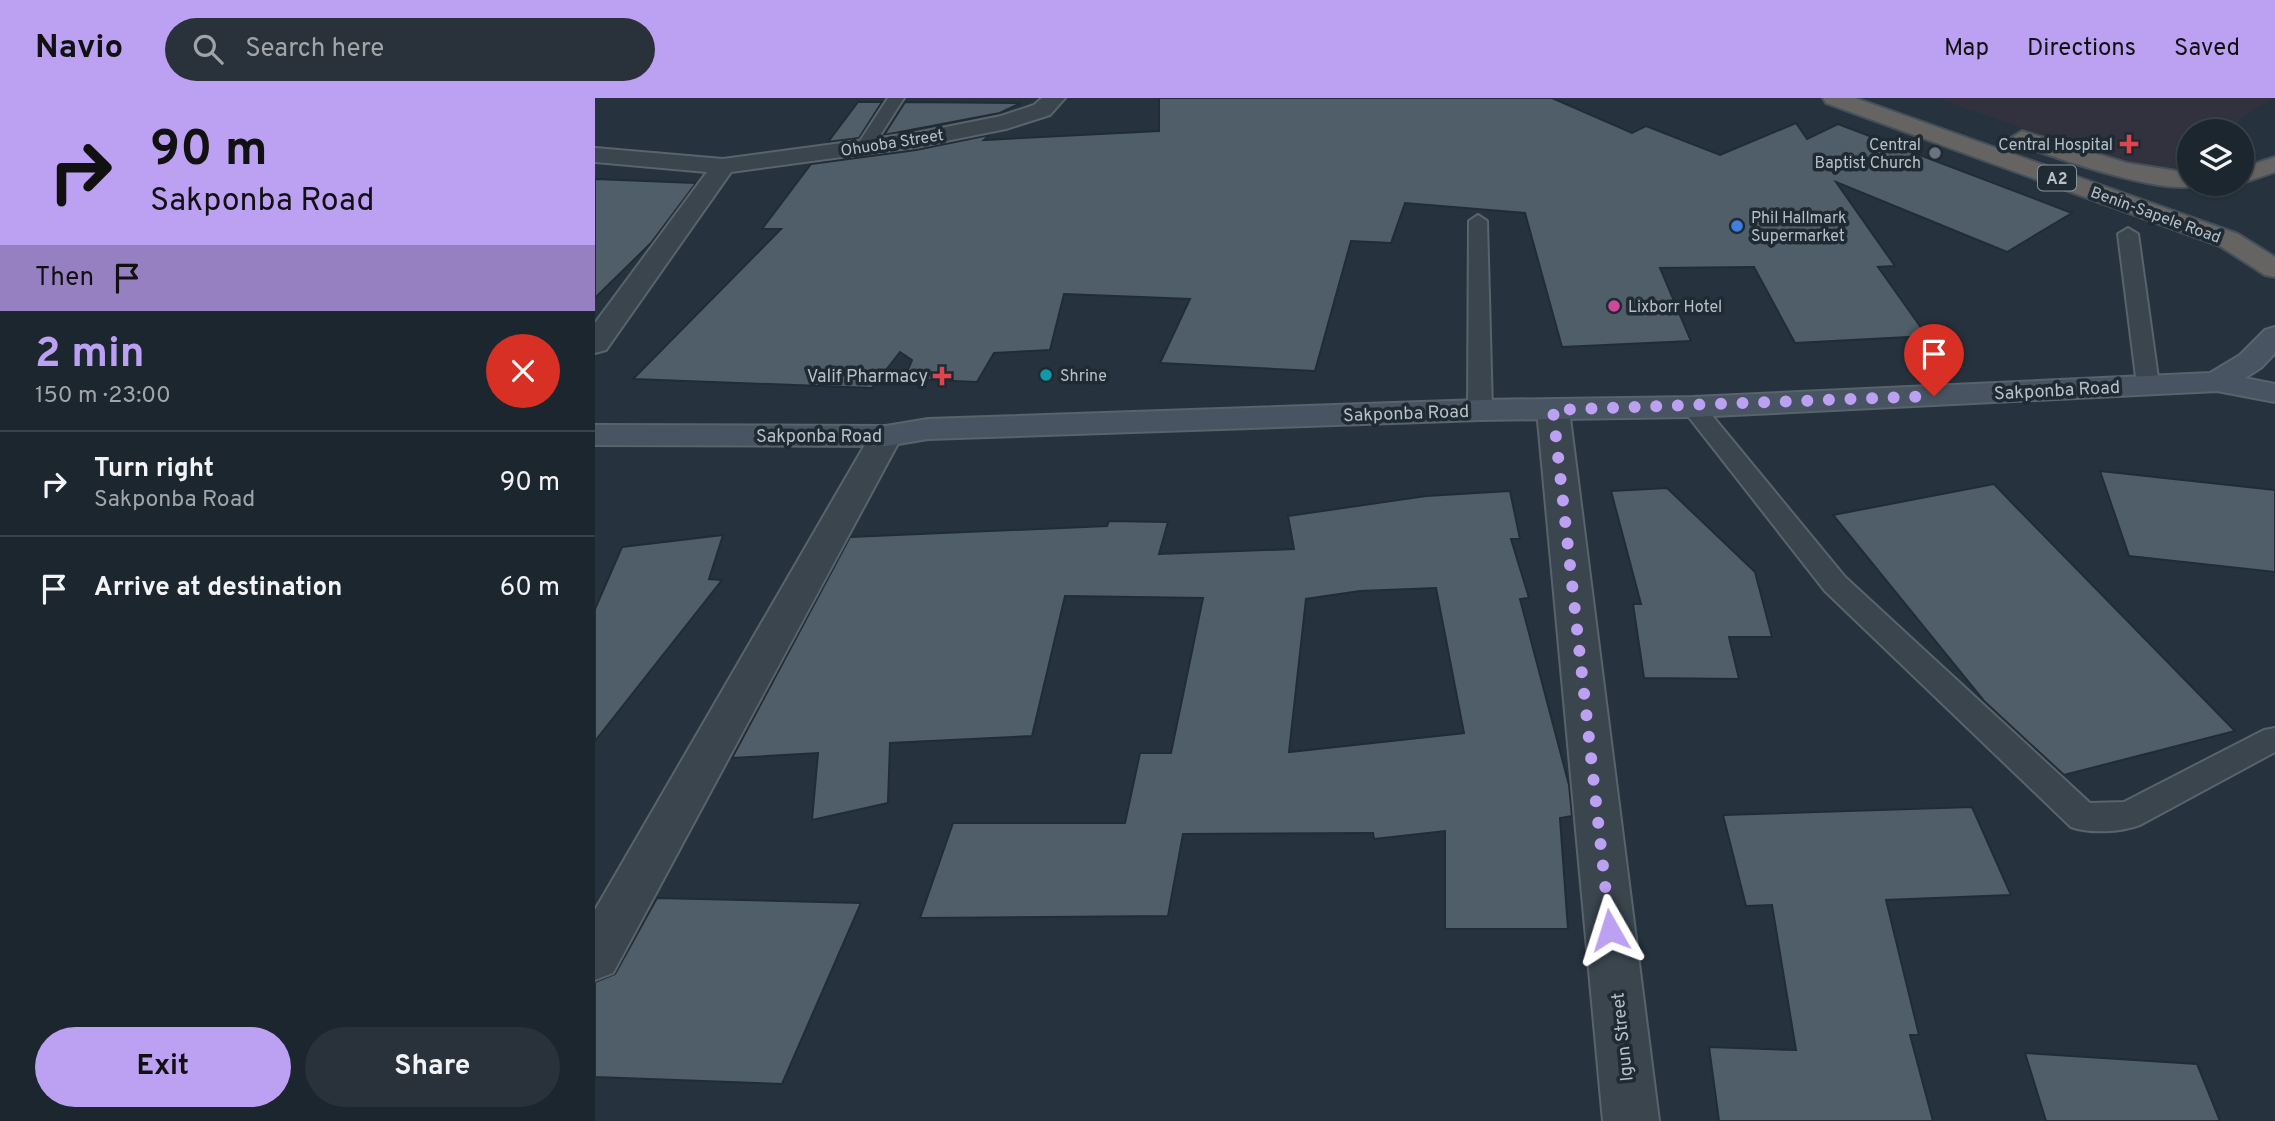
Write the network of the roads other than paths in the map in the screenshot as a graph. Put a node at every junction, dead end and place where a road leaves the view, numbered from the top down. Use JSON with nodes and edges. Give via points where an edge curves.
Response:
{"nodes":[{"id":1,"x":896,"y":98,"type":"edge"},
{"id":2,"x":1054,"y":98,"type":"edge"},
{"id":3,"x":1834,"y":98,"type":"edge"},
{"id":4,"x":2006,"y":132,"type":"dead end"},
{"id":5,"x":865,"y":147,"type":"junction"},
{"id":6,"x":595,"y":155,"type":"edge"},
{"id":7,"x":2275,"y":164,"type":"edge"},
{"id":8,"x":723,"y":166,"type":"junction"},
{"id":9,"x":2254,"y":172,"type":"edge"},
{"id":10,"x":2177,"y":179,"type":"edge"},
{"id":11,"x":1478,"y":221,"type":"dead end"},
{"id":12,"x":2128,"y":234,"type":"dead end"},
{"id":13,"x":2275,"y":269,"type":"edge"},
{"id":14,"x":2275,"y":336,"type":"edge"},
{"id":15,"x":595,"y":344,"type":"edge"},
{"id":16,"x":2217,"y":382,"type":"junction"},
{"id":17,"x":2148,"y":385,"type":"junction"},
{"id":18,"x":2275,"y":393,"type":"edge"},
{"id":19,"x":1693,"y":407,"type":"junction"},
{"id":20,"x":1480,"y":410,"type":"junction"},
{"id":21,"x":1553,"y":410,"type":"junction"},
{"id":22,"x":595,"y":435,"type":"edge"},
{"id":23,"x":886,"y":436,"type":"junction"},
{"id":24,"x":2275,"y":740,"type":"edge"},
{"id":25,"x":595,"y":957,"type":"edge"},
{"id":26,"x":1631,"y":1121,"type":"edge"}],
"edges":[{"from":1,"to":5,"type":"lane"},
{"from":2,"to":5,"type":"street","name":"Ohuoba Street","via":[[1042,110],[1006,122]]},
{"from":3,"to":13,"type":"highway","name":"Benin-Sapele Road","number":"A2","via":[[2228,240]]},
{"from":4,"to":10,"type":"highway","name":"Benin-Sapele Road","number":"A2","via":[[2107,167]]},
{"from":5,"to":8,"type":"street","name":"Ohuoba Street"},
{"from":6,"to":8,"type":"street","name":"Ohuoba Street"},
{"from":7,"to":9,"type":"highway"},
{"from":8,"to":15,"type":"street"},
{"from":11,"to":20,"type":"lane"},
{"from":12,"to":17,"type":"lane"},
{"from":14,"to":16,"type":"main road","name":"Sakponba Road","via":[[2251,361]]},
{"from":16,"to":17,"type":"main road","name":"Sakponba Road"},
{"from":16,"to":18,"type":"main road","name":"Sakponba Road"},
{"from":17,"to":19,"type":"main road","name":"Sakponba Road"},
{"from":19,"to":21,"type":"main road","name":"Sakponba Road"},
{"from":19,"to":24,"type":"lane","via":[[1835,584],[2083,817],[2128,815]]},
{"from":20,"to":21,"type":"main road","name":"Sakponba Road"},
{"from":20,"to":23,"type":"main road","name":"Sakponba Road","via":[[928,429]]},
{"from":21,"to":26,"type":"street","name":"Igun Street"},
{"from":22,"to":23,"type":"main road","name":"Sakponba Road"},
{"from":23,"to":25,"type":"street"}]}
